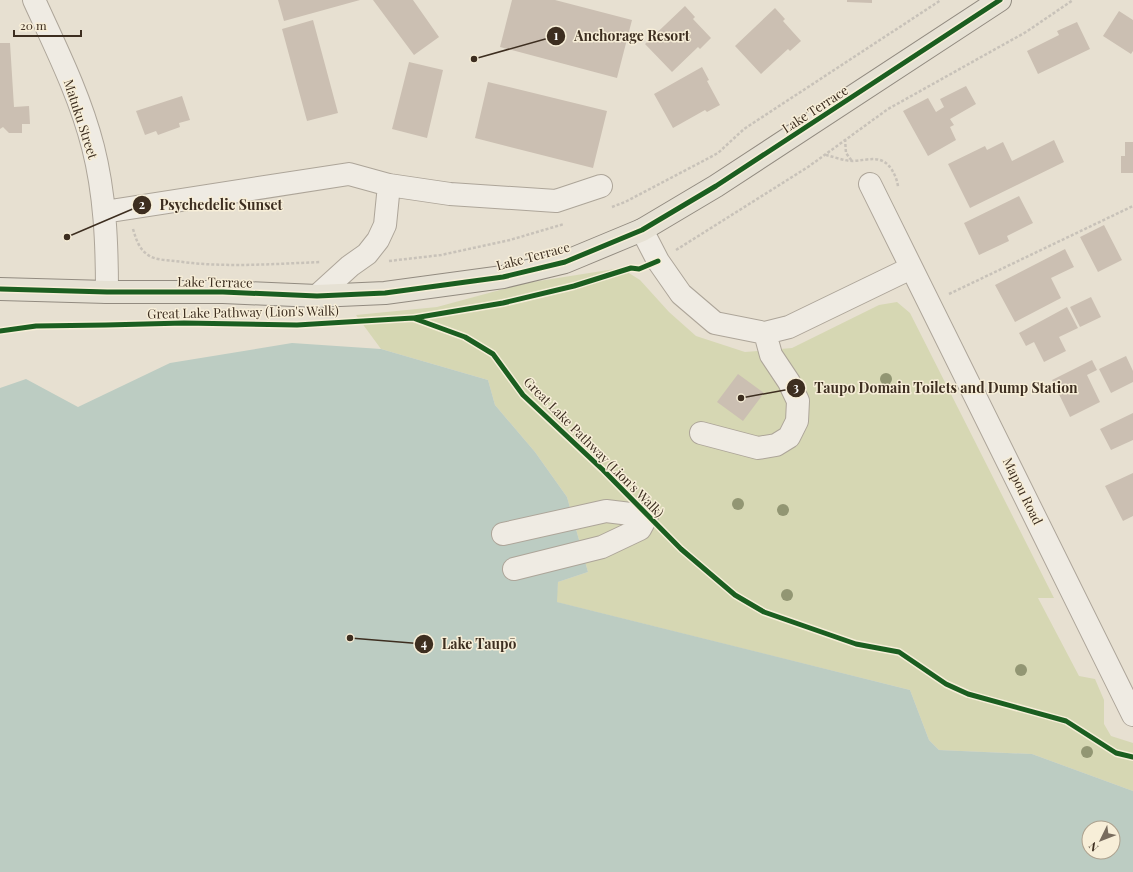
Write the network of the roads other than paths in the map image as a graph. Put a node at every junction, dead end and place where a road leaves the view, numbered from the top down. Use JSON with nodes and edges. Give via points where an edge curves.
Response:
{"nodes":[{"id":1,"x":34,"y":0,"type":"edge"},
{"id":2,"x":1000,"y":0,"type":"edge"},
{"id":3,"x":870,"y":184,"type":"dead end"},
{"id":4,"x":390,"y":185,"type":"junction"},
{"id":5,"x":601,"y":186,"type":"dead end"},
{"id":6,"x":104,"y":212,"type":"junction"},
{"id":7,"x":642,"y":230,"type":"junction"},
{"id":8,"x":911,"y":268,"type":"junction"},
{"id":9,"x":0,"y":289,"type":"edge"},
{"id":10,"x":107,"y":292,"type":"junction"},
{"id":11,"x":317,"y":296,"type":"junction"},
{"id":12,"x":765,"y":333,"type":"junction"},
{"id":13,"x":701,"y":433,"type":"dead end"},
{"id":14,"x":503,"y":534,"type":"dead end"},
{"id":15,"x":514,"y":569,"type":"dead end"},
{"id":16,"x":1133,"y":715,"type":"edge"}],
"edges":[{"from":1,"to":6,"type":"street","name":"Matuku Street","via":[[65,69],[93,147]]},
{"from":2,"to":7,"type":"main road","name":"Lake Terrace","via":[[716,186]]},
{"from":3,"to":8,"type":"street","name":"Mapou Road"},
{"from":4,"to":5,"type":"street","via":[[450,194],[556,201]]},
{"from":4,"to":6,"type":"street","via":[[349,174]]},
{"from":4,"to":11,"type":"street","via":[[385,225],[378,240],[367,254]]},
{"from":6,"to":10,"type":"street","name":"Matuku Street"},
{"from":7,"to":11,"type":"main road","name":"Lake Terrace","via":[[565,262],[503,277],[385,293]]},
{"from":7,"to":12,"type":"street","via":[[658,261],[681,294],[715,323]]},
{"from":8,"to":12,"type":"street","via":[[789,327]]},
{"from":8,"to":16,"type":"street","name":"Mapou Road"},
{"from":9,"to":10,"type":"main road","name":"Lake Terrace"},
{"from":10,"to":11,"type":"main road","name":"Lake Terrace","via":[[223,292]]},
{"from":12,"to":13,"type":"street","via":[[771,355],[798,401],[797,421],[789,437],[776,445],[758,448]]},
{"from":14,"to":15,"type":"street","via":[[606,511],[647,516],[640,529],[602,547]]}]}
